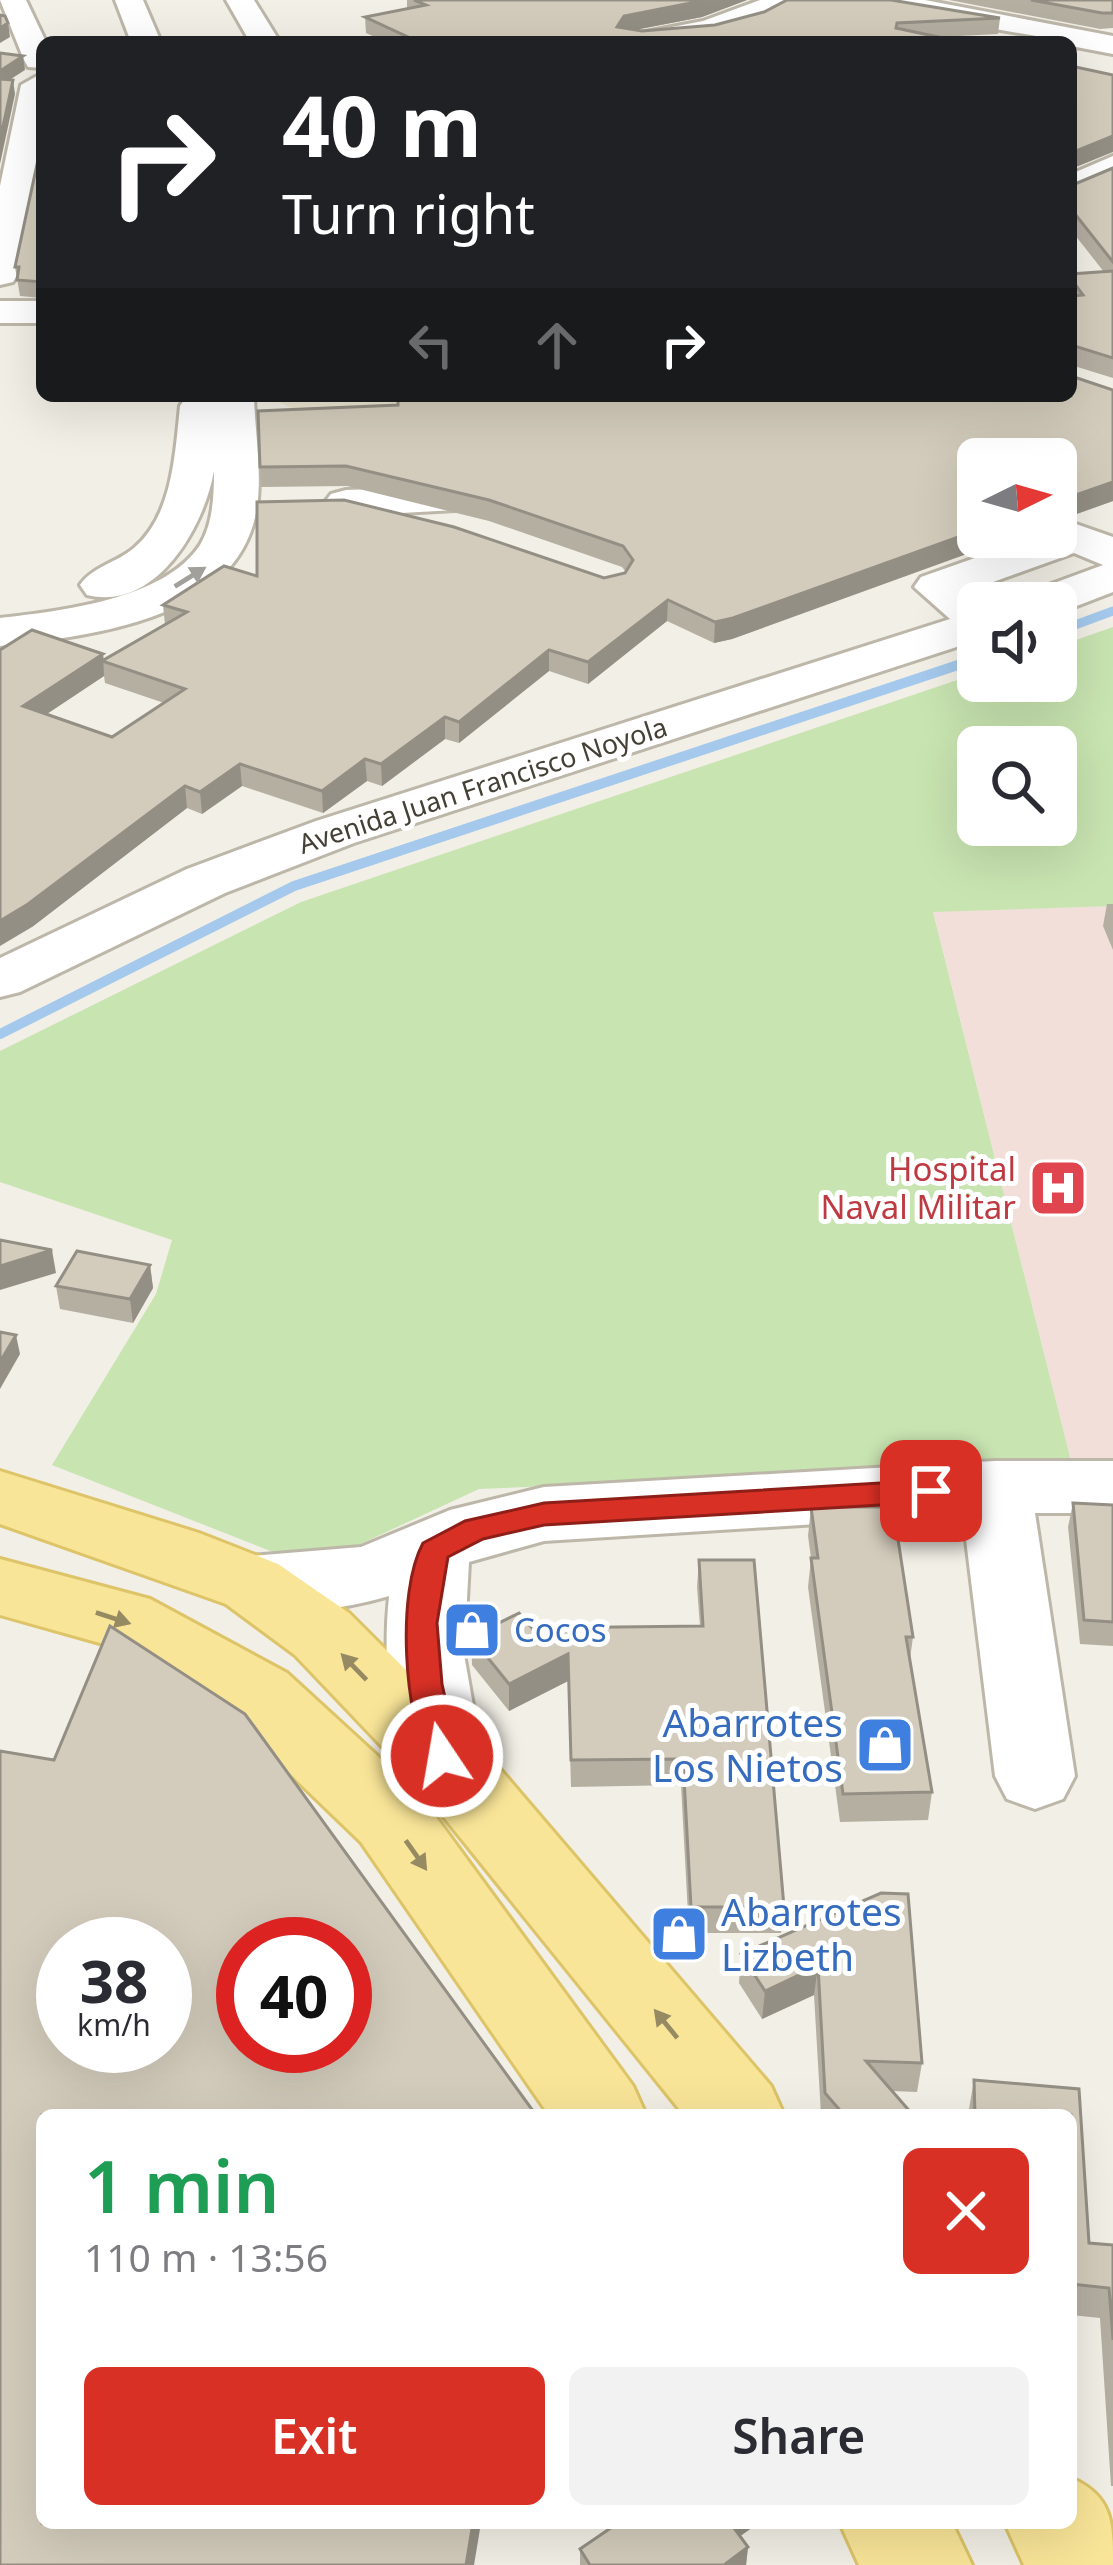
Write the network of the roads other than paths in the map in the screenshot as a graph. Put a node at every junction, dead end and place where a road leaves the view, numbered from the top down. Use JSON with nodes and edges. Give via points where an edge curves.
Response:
{"nodes":[{"id":1,"x":129,"y":0,"type":"edge"},
{"id":2,"x":241,"y":0,"type":"edge"},
{"id":3,"x":879,"y":0,"type":"edge"},
{"id":4,"x":798,"y":2,"type":"edge"},
{"id":5,"x":680,"y":4,"type":"edge"},
{"id":6,"x":948,"y":7,"type":"edge"},
{"id":7,"x":12,"y":18,"type":"edge"},
{"id":8,"x":749,"y":18,"type":"junction"},
{"id":9,"x":1113,"y":32,"type":"edge"},
{"id":10,"x":914,"y":33,"type":"edge"},
{"id":11,"x":144,"y":36,"type":"edge"},
{"id":12,"x":262,"y":36,"type":"edge"},
{"id":13,"x":670,"y":36,"type":"edge"},
{"id":14,"x":734,"y":36,"type":"edge"},
{"id":15,"x":1074,"y":36,"type":"edge"},
{"id":16,"x":1077,"y":37,"type":"edge"},
{"id":17,"x":1113,"y":45,"type":"edge"},
{"id":18,"x":36,"y":69,"type":"edge"},
{"id":19,"x":36,"y":77,"type":"edge"},
{"id":20,"x":0,"y":80,"type":"edge"},
{"id":21,"x":36,"y":97,"type":"edge"},
{"id":22,"x":1113,"y":166,"type":"edge"},
{"id":23,"x":1077,"y":184,"type":"edge"},
{"id":24,"x":0,"y":274,"type":"edge"},
{"id":25,"x":0,"y":312,"type":"edge"},
{"id":26,"x":36,"y":312,"type":"edge"},
{"id":27,"x":217,"y":410,"type":"edge"},
{"id":28,"x":232,"y":506,"type":"junction"},
{"id":29,"x":495,"y":520,"type":"edge"},
{"id":30,"x":1113,"y":554,"type":"edge"},
{"id":31,"x":1113,"y":576,"type":"edge"},
{"id":32,"x":1077,"y":590,"type":"edge"},
{"id":33,"x":957,"y":604,"type":"edge"},
{"id":34,"x":0,"y":609,"type":"edge"},
{"id":35,"x":957,"y":628,"type":"edge"},
{"id":36,"x":0,"y":632,"type":"edge"},
{"id":37,"x":0,"y":980,"type":"edge"},
{"id":38,"x":995,"y":1487,"type":"junction"},
{"id":39,"x":1113,"y":1487,"type":"edge"},
{"id":40,"x":0,"y":1497,"type":"edge"},
{"id":41,"x":434,"y":1551,"type":"junction"},
{"id":42,"x":252,"y":1584,"type":"junction"},
{"id":43,"x":0,"y":1588,"type":"edge"},
{"id":44,"x":442,"y":1756,"type":"junction"},
{"id":45,"x":1035,"y":1776,"type":"dead end"},
{"id":46,"x":597,"y":2109,"type":"edge"},
{"id":47,"x":735,"y":2109,"type":"edge"},
{"id":48,"x":895,"y":2529,"type":"edge"},
{"id":49,"x":1060,"y":2529,"type":"edge"},
{"id":50,"x":920,"y":2565,"type":"edge"},
{"id":51,"x":1087,"y":2565,"type":"edge"}],
"edges":[{"from":1,"to":11,"type":"street"},
{"from":2,"to":12,"type":"street"},
{"from":3,"to":6,"type":"street"},
{"from":4,"to":8,"type":"street"},
{"from":4,"to":14,"type":"street","via":[[776,26]]},
{"from":5,"to":8,"type":"street"},
{"from":6,"to":9,"type":"street"},
{"from":6,"to":10,"type":"street"},
{"from":6,"to":15,"type":"street"},
{"from":7,"to":18,"type":"street"},
{"from":8,"to":13,"type":"street"},
{"from":16,"to":17,"type":"street"},
{"from":19,"to":20,"type":"street"},
{"from":21,"to":24,"type":"street"},
{"from":22,"to":23,"type":"street"},
{"from":25,"to":26,"type":"street"},
{"from":27,"to":28,"type":"street"},
{"from":27,"to":34,"type":"street","via":[[172,540],[154,557],[81,592]]},
{"from":28,"to":29,"type":"street","via":[[346,502]]},
{"from":36,"to":28,"type":"street","one_way":true,"via":[[94,617],[160,595],[206,569],[231,525]]},
{"from":30,"to":33,"type":"street","via":[[1076,537],[937,587]]},
{"from":31,"to":32,"type":"street"},
{"from":35,"to":37,"type":"street","name":"Avenida Juan Francisco Noyola","via":[[335,832],[206,880]]},
{"from":38,"to":39,"type":"street"},
{"from":38,"to":41,"type":"street","via":[[544,1514],[476,1529]]},
{"from":38,"to":45,"type":"street"},
{"from":40,"to":42,"type":"main road"},
{"from":41,"to":42,"type":"street","via":[[369,1574]]},
{"from":41,"to":44,"type":"street","via":[[422,1623]]},
{"from":44,"to":42,"type":"main road","one_way":true,"via":[[322,1634]]},
{"from":43,"to":46,"type":"main road","one_way":true,"via":[[123,1620],[259,1695],[390,1818]]},
{"from":47,"to":44,"type":"main road","one_way":true},
{"from":48,"to":50,"type":"main road"},
{"from":49,"to":51,"type":"main road"}]}
